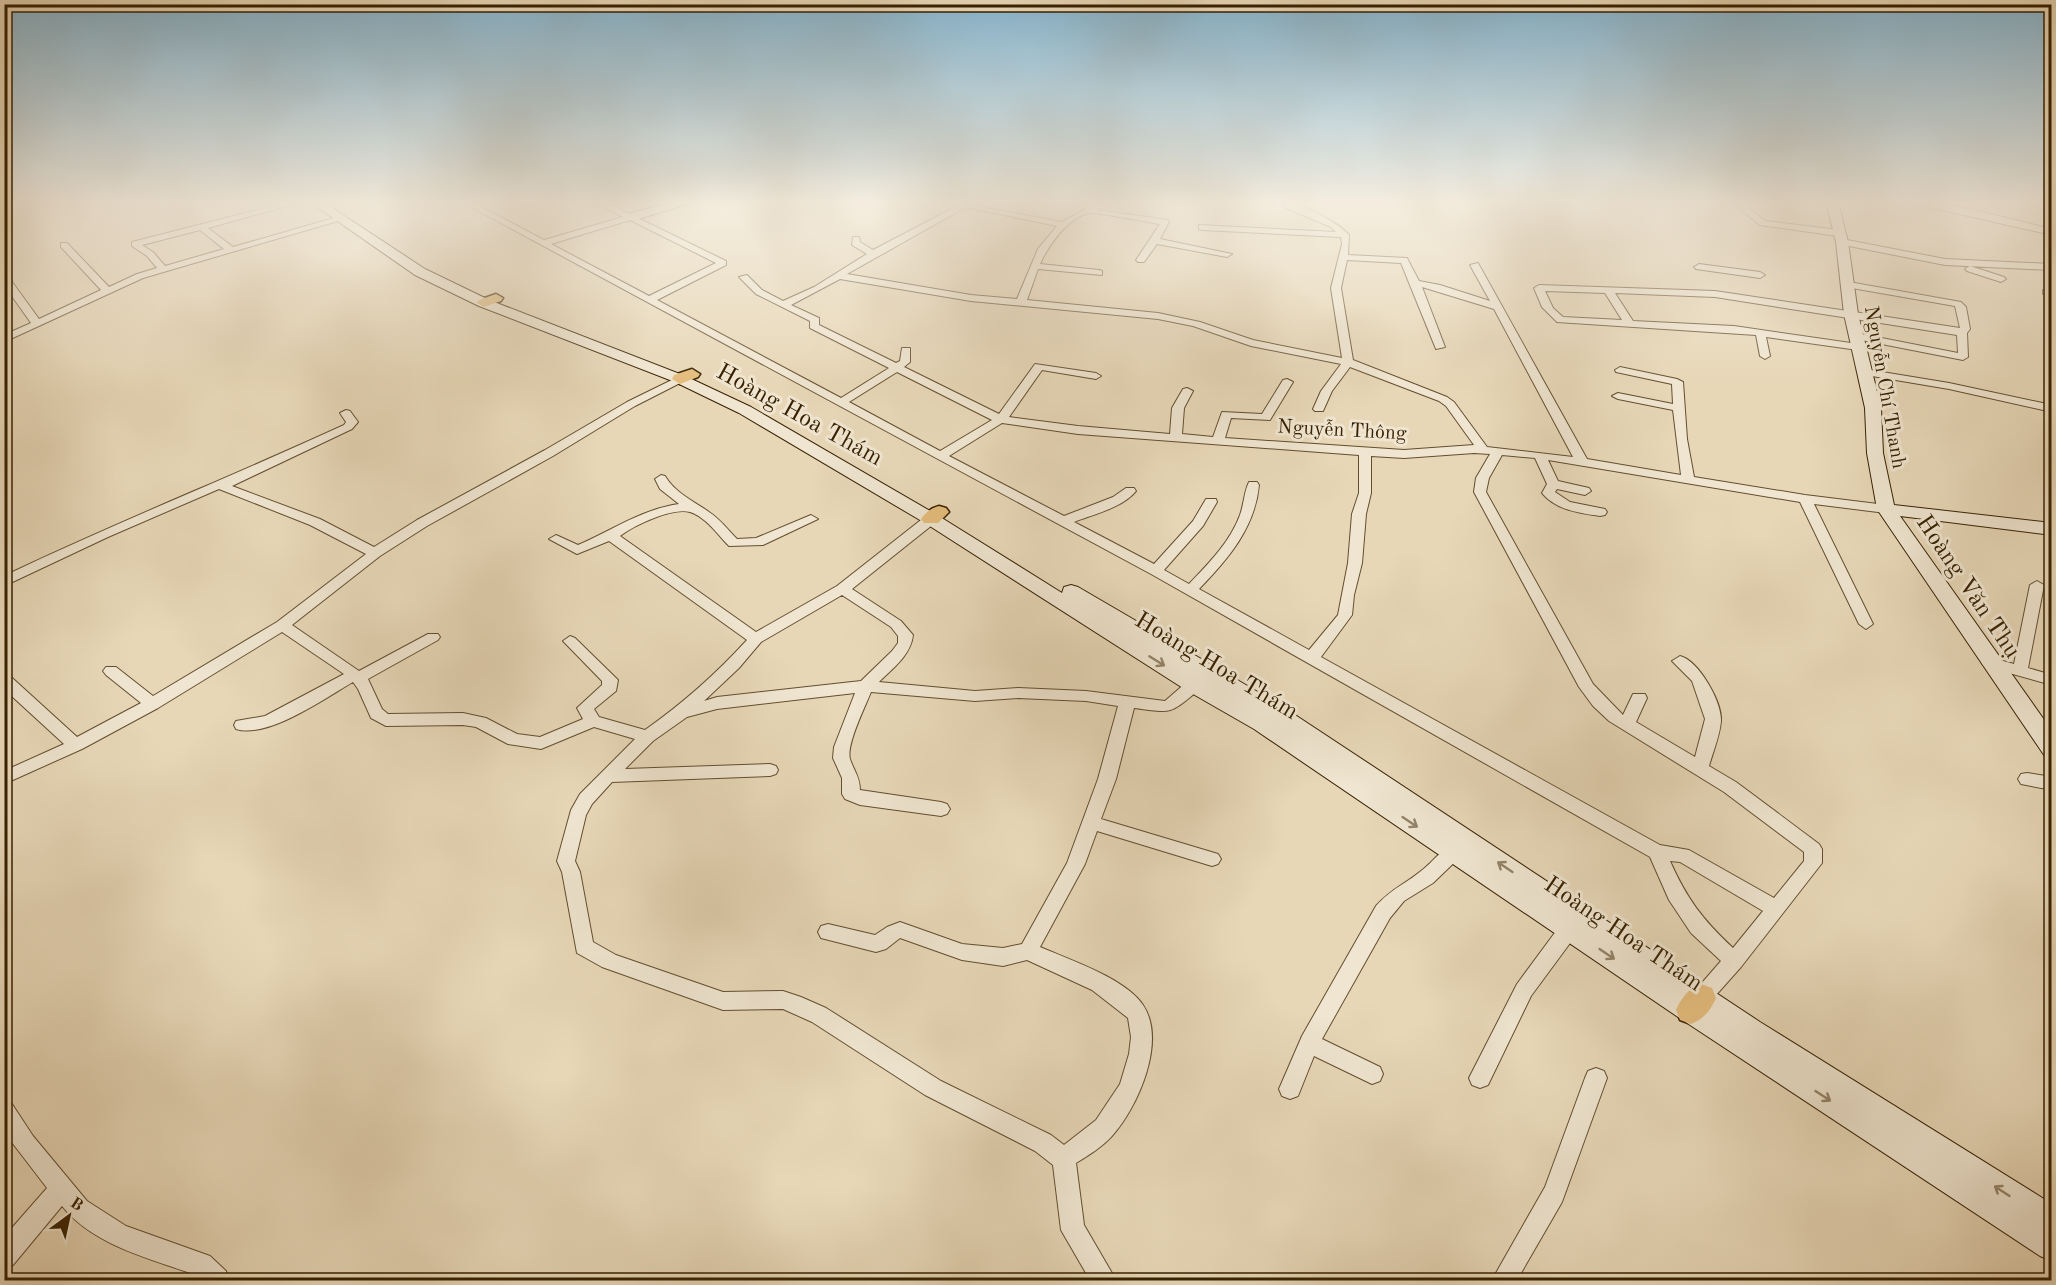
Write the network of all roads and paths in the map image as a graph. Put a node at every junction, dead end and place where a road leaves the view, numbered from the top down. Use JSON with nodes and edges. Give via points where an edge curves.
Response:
{"nodes":[{"id":1,"x":80,"y":262,"type":"edge"},
{"id":2,"x":156,"y":262,"type":"edge"},
{"id":3,"x":187,"y":262,"type":"edge"},
{"id":4,"x":406,"y":262,"type":"edge"},
{"id":5,"x":578,"y":262,"type":"edge"},
{"id":6,"x":721,"y":262,"type":"edge"},
{"id":7,"x":861,"y":262,"type":"edge"},
{"id":8,"x":1039,"y":262,"type":"edge"},
{"id":9,"x":1342,"y":262,"type":"edge"},
{"id":10,"x":1405,"y":262,"type":"edge"},
{"id":11,"x":1845,"y":262,"type":"edge"},
{"id":12,"x":1949,"y":262,"type":"joint"},
{"id":13,"x":1475,"y":265,"type":"dead end"},
{"id":14,"x":2048,"y":265,"type":"edge"},
{"id":15,"x":1037,"y":266,"type":"junction"},
{"id":16,"x":163,"y":269,"type":"junction"},
{"id":17,"x":1099,"y":273,"type":"dead end"},
{"id":18,"x":1700,"y":275,"type":"junction"},
{"id":19,"x":1760,"y":275,"type":"dead end"},
{"id":20,"x":839,"y":276,"type":"junction"},
{"id":21,"x":4,"y":277,"type":"edge"},
{"id":22,"x":744,"y":278,"type":"dead end"},
{"id":23,"x":2001,"y":279,"type":"dead end"},
{"id":24,"x":1414,"y":283,"type":"junction"},
{"id":25,"x":1849,"y":285,"type":"junction"},
{"id":26,"x":1608,"y":290,"type":"junction"},
{"id":27,"x":107,"y":291,"type":"junction"},
{"id":28,"x":1454,"y":293,"type":"junction"},
{"id":29,"x":1420,"y":294,"type":"junction"},
{"id":30,"x":649,"y":300,"type":"junction"},
{"id":31,"x":1020,"y":302,"type":"junction"},
{"id":32,"x":783,"y":305,"type":"junction"},
{"id":33,"x":1498,"y":308,"type":"junction"},
{"id":34,"x":1851,"y":314,"type":"junction"},
{"id":35,"x":37,"y":324,"type":"junction"},
{"id":36,"x":1630,"y":324,"type":"junction"},
{"id":37,"x":1962,"y":332,"type":"junction"},
{"id":38,"x":1761,"y":336,"type":"junction"},
{"id":39,"x":4,"y":339,"type":"edge"},
{"id":40,"x":1857,"y":342,"type":"junction"},
{"id":41,"x":1440,"y":347,"type":"dead end"},
{"id":42,"x":906,"y":350,"type":"dead end"},
{"id":43,"x":1765,"y":356,"type":"dead end"},
{"id":44,"x":1348,"y":362,"type":"junction"},
{"id":45,"x":897,"y":368,"type":"junction"},
{"id":46,"x":1620,"y":370,"type":"dead end"},
{"id":47,"x":1864,"y":372,"type":"junction"},
{"id":48,"x":1096,"y":376,"type":"dead end"},
{"id":49,"x":686,"y":377,"type":"junction"},
{"id":50,"x":1287,"y":382,"type":"dead end"},
{"id":51,"x":1187,"y":391,"type":"dead end"},
{"id":52,"x":1618,"y":396,"type":"dead end"},
{"id":53,"x":840,"y":403,"type":"junction"},
{"id":54,"x":1678,"y":408,"type":"junction"},
{"id":55,"x":1319,"y":409,"type":"dead end"},
{"id":56,"x":2052,"y":409,"type":"edge"},
{"id":57,"x":346,"y":413,"type":"dead end"},
{"id":58,"x":1000,"y":418,"type":"junction"},
{"id":59,"x":1245,"y":429,"type":"junction"},
{"id":60,"x":1176,"y":438,"type":"junction"},
{"id":61,"x":1218,"y":441,"type":"junction"},
{"id":62,"x":1490,"y":450,"type":"junction"},
{"id":63,"x":1365,"y":452,"type":"junction"},
{"id":64,"x":942,"y":455,"type":"junction"},
{"id":65,"x":1540,"y":455,"type":"junction"},
{"id":66,"x":1587,"y":461,"type":"junction"},
{"id":67,"x":1601,"y":477,"type":"dead end"},
{"id":68,"x":1688,"y":478,"type":"junction"},
{"id":69,"x":662,"y":479,"type":"dead end"},
{"id":70,"x":1553,"y":484,"type":"junction"},
{"id":71,"x":222,"y":485,"type":"junction"},
{"id":72,"x":1253,"y":485,"type":"dead end"},
{"id":73,"x":1130,"y":491,"type":"dead end"},
{"id":74,"x":1585,"y":491,"type":"dead end"},
{"id":75,"x":1805,"y":499,"type":"junction"},
{"id":76,"x":1211,"y":502,"type":"dead end"},
{"id":77,"x":690,"y":507,"type":"junction"},
{"id":78,"x":1886,"y":509,"type":"junction"},
{"id":79,"x":1600,"y":512,"type":"dead end"},
{"id":80,"x":935,"y":515,"type":"junction"},
{"id":81,"x":811,"y":519,"type":"dead end"},
{"id":82,"x":1064,"y":521,"type":"junction"},
{"id":83,"x":2052,"y":529,"type":"edge"},
{"id":84,"x":613,"y":535,"type":"junction"},
{"id":85,"x":556,"y":539,"type":"dead end"},
{"id":86,"x":375,"y":553,"type":"junction"},
{"id":87,"x":1156,"y":571,"type":"junction"},
{"id":88,"x":4,"y":582,"type":"edge"},
{"id":89,"x":2037,"y":585,"type":"dead end"},
{"id":90,"x":842,"y":589,"type":"junction"},
{"id":91,"x":1190,"y":591,"type":"junction"},
{"id":92,"x":1866,"y":624,"type":"dead end"},
{"id":93,"x":282,"y":625,"type":"junction"},
{"id":94,"x":433,"y":637,"type":"dead end"},
{"id":95,"x":756,"y":639,"type":"junction"},
{"id":96,"x":570,"y":641,"type":"dead end"},
{"id":97,"x":1311,"y":658,"type":"junction"},
{"id":98,"x":1680,"y":661,"type":"dead end"},
{"id":99,"x":1989,"y":662,"type":"junction"},
{"id":100,"x":111,"y":671,"type":"dead end"},
{"id":101,"x":2020,"y":671,"type":"junction"},
{"id":102,"x":356,"y":677,"type":"junction"},
{"id":103,"x":4,"y":680,"type":"edge"},
{"id":104,"x":2052,"y":680,"type":"edge"},
{"id":105,"x":1194,"y":684,"type":"junction"},
{"id":106,"x":865,"y":686,"type":"junction"},
{"id":107,"x":1638,"y":698,"type":"dead end"},
{"id":108,"x":1127,"y":703,"type":"junction"},
{"id":109,"x":152,"y":704,"type":"junction"},
{"id":110,"x":681,"y":713,"type":"junction"},
{"id":111,"x":593,"y":721,"type":"junction"},
{"id":112,"x":1627,"y":724,"type":"junction"},
{"id":113,"x":242,"y":725,"type":"dead end"},
{"id":114,"x":647,"y":737,"type":"junction"},
{"id":115,"x":76,"y":745,"type":"junction"},
{"id":116,"x":2052,"y":749,"type":"edge"},
{"id":117,"x":1700,"y":769,"type":"junction"},
{"id":118,"x":770,"y":770,"type":"dead end"},
{"id":119,"x":608,"y":776,"type":"junction"},
{"id":120,"x":4,"y":778,"type":"edge"},
{"id":121,"x":2027,"y":779,"type":"dead end"},
{"id":122,"x":2052,"y":784,"type":"edge"},
{"id":123,"x":940,"y":809,"type":"dead end"},
{"id":124,"x":1092,"y":823,"type":"junction"},
{"id":125,"x":1454,"y":852,"type":"junction"},
{"id":126,"x":1657,"y":852,"type":"junction"},
{"id":127,"x":1212,"y":859,"type":"dead end"},
{"id":128,"x":1775,"y":908,"type":"junction"},
{"id":129,"x":1569,"y":929,"type":"junction"},
{"id":130,"x":828,"y":932,"type":"dead end"},
{"id":131,"x":1028,"y":951,"type":"junction"},
{"id":132,"x":1734,"y":962,"type":"junction"},
{"id":133,"x":1696,"y":1004,"type":"junction"},
{"id":134,"x":1309,"y":1043,"type":"junction"},
{"id":135,"x":1372,"y":1074,"type":"dead end"},
{"id":136,"x":1480,"y":1078,"type":"dead end"},
{"id":137,"x":1596,"y":1078,"type":"dead end"},
{"id":138,"x":1290,"y":1089,"type":"dead end"},
{"id":139,"x":4,"y":1112,"type":"edge"},
{"id":140,"x":1063,"y":1158,"type":"junction"},
{"id":141,"x":62,"y":1188,"type":"junction"},
{"id":142,"x":2052,"y":1223,"type":"edge"},
{"id":143,"x":2052,"y":1244,"type":"edge"},
{"id":144,"x":4,"y":1256,"type":"edge"},
{"id":145,"x":217,"y":1281,"type":"edge"},
{"id":146,"x":1104,"y":1281,"type":"edge"},
{"id":147,"x":1504,"y":1281,"type":"edge"}],
"edges":[{"from":1,"to":27,"type":"street"},
{"from":2,"to":16,"type":"street"},
{"from":3,"to":16,"type":"street"},
{"from":4,"to":49,"type":"main road","name":"Hoàng Hoa Thám","via":[[420,272],[490,301]]},
{"from":5,"to":30,"type":"street"},
{"from":6,"to":30,"type":"street"},
{"from":7,"to":20,"type":"street"},
{"from":8,"to":15,"type":"street"},
{"from":9,"to":44,"type":"street","via":[[1336,288]]},
{"from":10,"to":24,"type":"street"},
{"from":11,"to":25,"type":"main road","name":"Nguyễn Chí Thanh"},
{"from":12,"to":14,"type":"street"},
{"from":12,"to":23,"type":"street"},
{"from":13,"to":33,"type":"street"},
{"from":15,"to":17,"type":"street"},
{"from":15,"to":31,"type":"street"},
{"from":16,"to":27,"type":"street"},
{"from":18,"to":19,"type":"street"},
{"from":18,"to":26,"type":"street"},
{"from":18,"to":34,"type":"street"},
{"from":20,"to":31,"type":"street","via":[[970,298]]},
{"from":20,"to":32,"type":"street"},
{"from":21,"to":35,"type":"street"},
{"from":22,"to":32,"type":"street"},
{"from":24,"to":28,"type":"street"},
{"from":24,"to":29,"type":"street"},
{"from":25,"to":34,"type":"main road","name":"Nguyễn Chí Thanh"},
{"from":25,"to":37,"type":"street","via":[[1958,304],[1965,329]]},
{"from":26,"to":36,"type":"street"},
{"from":26,"to":36,"type":"street","via":[[1539,288],[1550,314],[1561,320]]},
{"from":27,"to":35,"type":"street"},
{"from":28,"to":29,"type":"street"},
{"from":28,"to":33,"type":"street"},
{"from":29,"to":41,"type":"street"},
{"from":30,"to":53,"type":"street"},
{"from":31,"to":44,"type":"street","via":[[1180,320],[1251,343]]},
{"from":32,"to":45,"type":"street","name":"Nguyễn Thông","via":[[815,320],[814,326]]},
{"from":33,"to":66,"type":"street"},
{"from":34,"to":37,"type":"street"},
{"from":34,"to":40,"type":"main road","name":"Nguyễn Chí Thanh"},
{"from":35,"to":39,"type":"street"},
{"from":36,"to":38,"type":"street","via":[[1652,323]]},
{"from":37,"to":40,"type":"street","via":[[1963,357]]},
{"from":38,"to":40,"type":"street"},
{"from":38,"to":43,"type":"street"},
{"from":40,"to":47,"type":"main road","name":"Nguyễn Chí Thanh"},
{"from":42,"to":45,"type":"street","via":[[907,359]]},
{"from":44,"to":55,"type":"street"},
{"from":44,"to":62,"type":"street","via":[[1443,399]]},
{"from":45,"to":53,"type":"street"},
{"from":45,"to":58,"type":"street","name":"Nguyễn Thông"},
{"from":46,"to":54,"type":"street","via":[[1677,382]]},
{"from":47,"to":56,"type":"street"},
{"from":47,"to":78,"type":"main road","name":"Nguyễn Chí Thanh","via":[[1873,408],[1875,453]]},
{"from":48,"to":58,"type":"street","via":[[1039,366],[1028,377],[1019,398]]},
{"from":49,"to":80,"type":"main road","name":"Hoàng Hoa Thám"},
{"from":49,"to":86,"type":"street","via":[[607,417]]},
{"from":50,"to":59,"type":"street","via":[[1266,418]]},
{"from":51,"to":60,"type":"street","via":[[1178,408]]},
{"from":52,"to":54,"type":"street"},
{"from":53,"to":64,"type":"street"},
{"from":54,"to":68,"type":"street"},
{"from":57,"to":71,"type":"street","via":[[352,422],[348,427]]},
{"from":58,"to":60,"type":"street","name":"Nguyễn Thông","via":[[1078,430]]},
{"from":58,"to":64,"type":"street"},
{"from":59,"to":61,"type":"street","name":"Nguyễn Thông"},
{"from":59,"to":61,"type":"street","via":[[1226,414]]},
{"from":59,"to":63,"type":"street","name":"Nguyễn Thông"},
{"from":60,"to":61,"type":"street","name":"Nguyễn Thông"},
{"from":62,"to":63,"type":"street","name":"Nguyễn Thông"},
{"from":62,"to":65,"type":"street","name":"Nguyễn Thông"},
{"from":62,"to":112,"type":"street","via":[[1494,462],[1484,472],[1480,492],[1587,687],[1615,717]]},
{"from":63,"to":97,"type":"street","via":[[1365,493],[1345,615]]},
{"from":64,"to":82,"type":"street"},
{"from":65,"to":66,"type":"street","name":"Nguyễn Thông"},
{"from":65,"to":70,"type":"street"},
{"from":66,"to":67,"type":"street"},
{"from":66,"to":68,"type":"street","name":"Nguyễn Thông"},
{"from":68,"to":75,"type":"street","name":"Nguyễn Thông"},
{"from":69,"to":77,"type":"street","via":[[664,486]]},
{"from":70,"to":74,"type":"street"},
{"from":70,"to":79,"type":"street","via":[[1548,493],[1560,503]]},
{"from":71,"to":86,"type":"street","via":[[330,529]]},
{"from":71,"to":88,"type":"street","via":[[146,515]]},
{"from":72,"to":91,"type":"street","via":[[1238,534]]},
{"from":73,"to":82,"type":"street","via":[[1118,500]]},
{"from":75,"to":78,"type":"street","name":"Nguyễn Thông"},
{"from":75,"to":92,"type":"street"},
{"from":76,"to":87,"type":"street"},
{"from":77,"to":81,"type":"street","via":[[704,514],[734,543],[758,542]]},
{"from":77,"to":84,"type":"street","via":[[644,516]]},
{"from":78,"to":83,"type":"main road"},
{"from":78,"to":99,"type":"main road","name":"Hoàng Văn Thụ"},
{"from":80,"to":90,"type":"street"},
{"from":80,"to":105,"type":"main road","name":"Hoàng Hoa Thám","one_way":true},
{"from":133,"to":80,"type":"main road","name":"Hoàng Hoa Thám","one_way":true,"via":[[1272,711]]},
{"from":82,"to":87,"type":"street"},
{"from":84,"to":85,"type":"street","via":[[577,550]]},
{"from":84,"to":95,"type":"street"},
{"from":86,"to":93,"type":"street"},
{"from":87,"to":91,"type":"street"},
{"from":89,"to":101,"type":"street"},
{"from":90,"to":95,"type":"street"},
{"from":90,"to":106,"type":"street","via":[[897,624],[906,635],[897,655]]},
{"from":91,"to":97,"type":"street"},
{"from":93,"to":102,"type":"street"},
{"from":93,"to":109,"type":"street"},
{"from":94,"to":102,"type":"street"},
{"from":95,"to":110,"type":"street"},
{"from":96,"to":111,"type":"street","via":[[610,680],[610,687],[585,708]]},
{"from":97,"to":126,"type":"street"},
{"from":98,"to":117,"type":"street","via":[[1699,679],[1713,719]]},
{"from":99,"to":101,"type":"street"},
{"from":99,"to":116,"type":"main road","name":"Hoàng Văn Thụ"},
{"from":100,"to":109,"type":"street"},
{"from":101,"to":104,"type":"street"},
{"from":102,"to":111,"type":"street","via":[[365,686],[375,713],[386,720],[463,719],[480,722],[514,740],[541,743]]},
{"from":102,"to":113,"type":"street","via":[[269,721]]},
{"from":103,"to":115,"type":"street"},
{"from":105,"to":108,"type":"street","via":[[1168,707]]},
{"from":105,"to":125,"type":"main road","name":"Hoàng Hoa Thám","one_way":true,"via":[[1262,723]]},
{"from":106,"to":108,"type":"street","via":[[975,696],[1086,696]]},
{"from":106,"to":110,"type":"street","via":[[717,703]]},
{"from":106,"to":123,"type":"street","via":[[842,747],[841,758],[851,778],[851,794]]},
{"from":107,"to":112,"type":"street"},
{"from":108,"to":124,"type":"street"},
{"from":109,"to":115,"type":"street"},
{"from":110,"to":114,"type":"street"},
{"from":111,"to":114,"type":"street"},
{"from":112,"to":117,"type":"street"},
{"from":114,"to":119,"type":"street"},
{"from":115,"to":120,"type":"street"},
{"from":117,"to":128,"type":"street","via":[[1813,849],[1813,863]]},
{"from":118,"to":119,"type":"street"},
{"from":119,"to":140,"type":"street","via":[[577,815],[566,861],[574,883],[584,947],[609,961],[723,1001],[783,1000],[819,1014],[933,1088],[1043,1143]]},
{"from":121,"to":122,"type":"street"},
{"from":124,"to":127,"type":"street"},
{"from":124,"to":131,"type":"street","via":[[1076,864]]},
{"from":125,"to":129,"type":"main road","name":"Hoàng Hoa Thám"},
{"from":125,"to":134,"type":"street","via":[[1426,879],[1397,896],[1383,912]]},
{"from":126,"to":128,"type":"street","via":[[1683,855]]},
{"from":126,"to":132,"type":"street","via":[[1676,895],[1698,927]]},
{"from":128,"to":132,"type":"street"},
{"from":129,"to":133,"type":"main road","name":"Hoàng Hoa Thám","one_way":true},
{"from":129,"to":136,"type":"street","via":[[1524,990]]},
{"from":130,"to":131,"type":"street","via":[[876,944],[900,930],[962,952],[1003,957]]},
{"from":131,"to":140,"type":"street","via":[[1104,987],[1130,1005],[1142,1022],[1142,1045],[1129,1089],[1105,1127]]},
{"from":132,"to":133,"type":"street"},
{"from":142,"to":133,"type":"main road","name":"Hoàng Hoa Thám","one_way":true},
{"from":133,"to":143,"type":"main road","name":"Hoàng Hoa Thám","one_way":true},
{"from":134,"to":135,"type":"street"},
{"from":134,"to":138,"type":"street"},
{"from":137,"to":147,"type":"street","via":[[1554,1194]]},
{"from":139,"to":141,"type":"street"},
{"from":140,"to":146,"type":"street","via":[[1073,1230]]},
{"from":141,"to":144,"type":"street"},
{"from":141,"to":145,"type":"street","via":[[79,1209],[119,1235],[201,1265]]}]}
